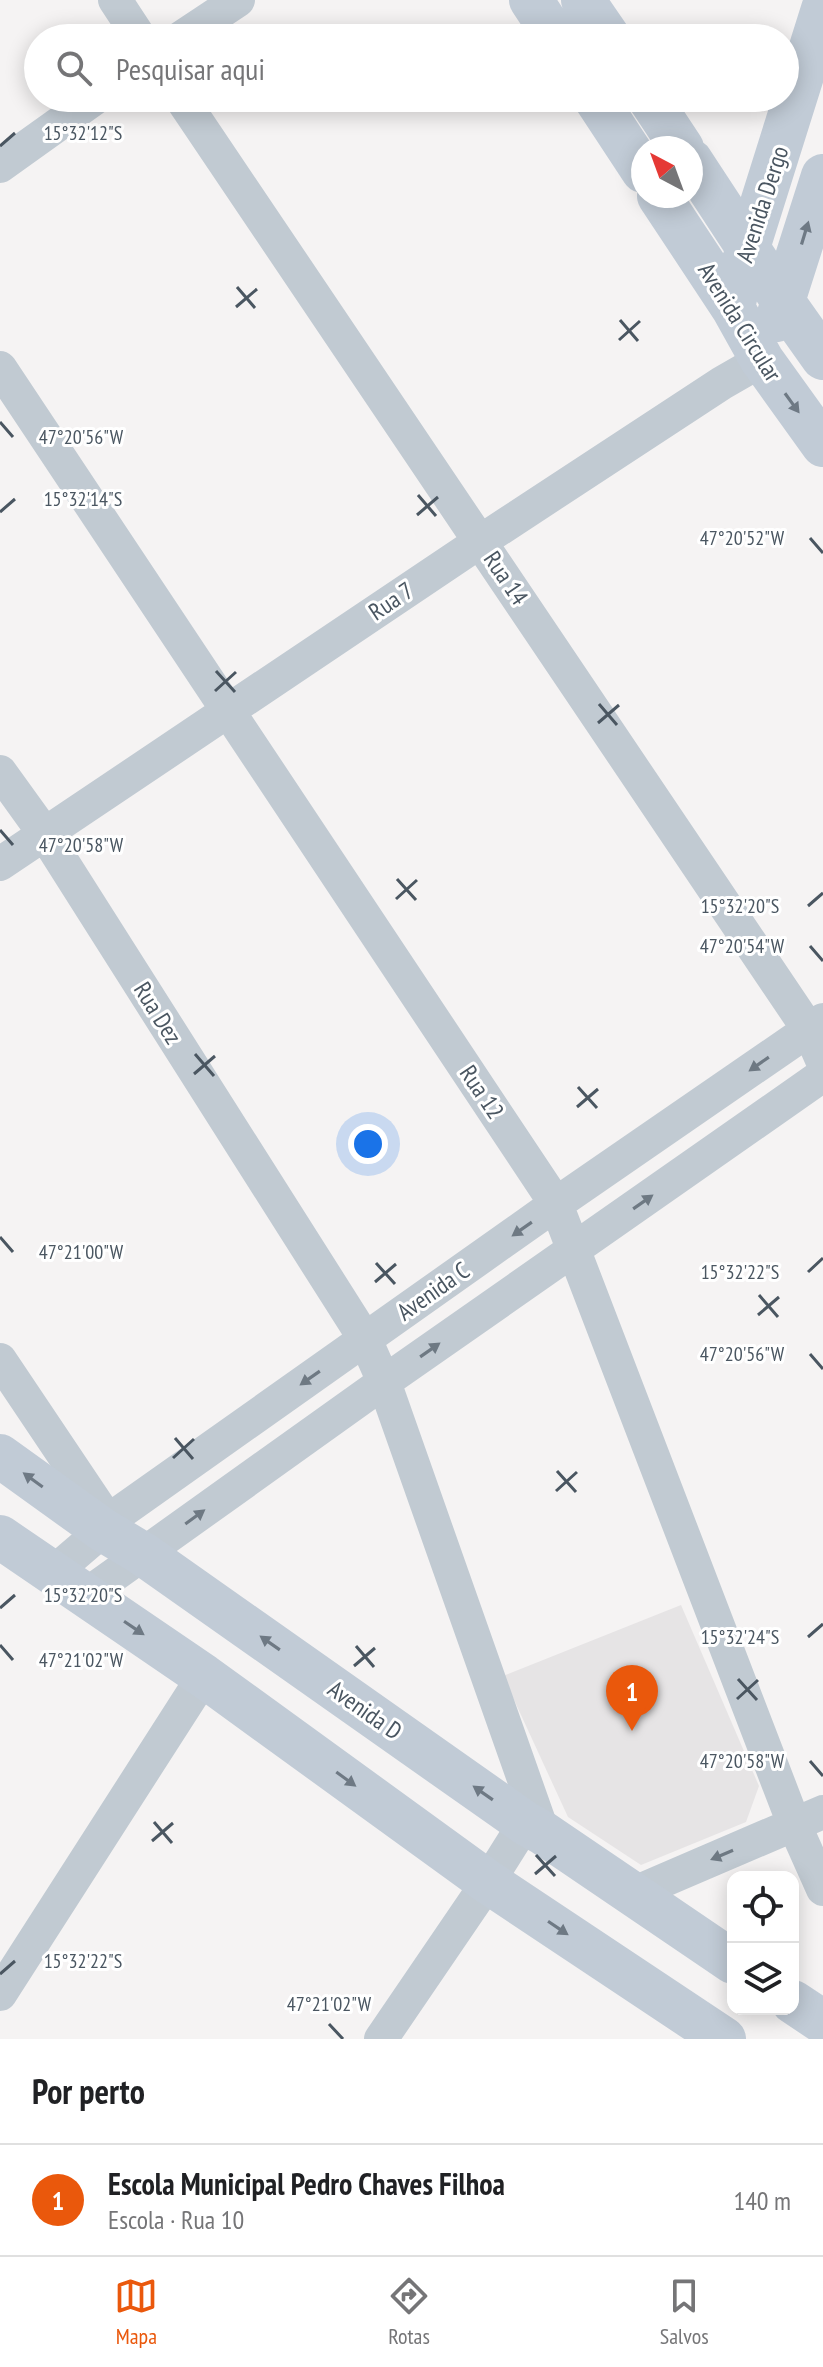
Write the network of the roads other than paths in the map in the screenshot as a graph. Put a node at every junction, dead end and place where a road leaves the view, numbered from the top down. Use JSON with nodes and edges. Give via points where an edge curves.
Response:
{"nodes":[{"id":1,"x":115,"y":0,"type":"edge"},
{"id":2,"x":238,"y":0,"type":"edge"},
{"id":3,"x":531,"y":0,"type":"edge"},
{"id":4,"x":583,"y":0,"type":"edge"},
{"id":5,"x":823,"y":9,"type":"edge"},
{"id":6,"x":131,"y":24,"type":"edge"},
{"id":7,"x":202,"y":24,"type":"edge"},
{"id":8,"x":547,"y":24,"type":"edge"},
{"id":9,"x":599,"y":24,"type":"edge"},
{"id":10,"x":799,"y":87,"type":"edge"},
{"id":11,"x":75,"y":112,"type":"edge"},
{"id":12,"x":190,"y":112,"type":"edge"},
{"id":13,"x":604,"y":112,"type":"edge"},
{"id":14,"x":658,"y":112,"type":"edge"},
{"id":15,"x":791,"y":112,"type":"edge"},
{"id":16,"x":674,"y":136,"type":"edge"},
{"id":17,"x":631,"y":153,"type":"edge"},
{"id":18,"x":0,"y":166,"type":"edge"},
{"id":19,"x":823,"y":176,"type":"edge"},
{"id":20,"x":703,"y":179,"type":"edge"},
{"id":21,"x":667,"y":208,"type":"edge"},
{"id":22,"x":749,"y":248,"type":"junction"},
{"id":23,"x":784,"y":303,"type":"junction"},
{"id":24,"x":733,"y":308,"type":"junction"},
{"id":25,"x":823,"y":358,"type":"edge"},
{"id":26,"x":762,"y":360,"type":"junction"},
{"id":27,"x":0,"y":368,"type":"edge"},
{"id":28,"x":722,"y":383,"type":"junction"},
{"id":29,"x":823,"y":445,"type":"edge"},
{"id":30,"x":481,"y":541,"type":"junction"},
{"id":31,"x":228,"y":711,"type":"junction"},
{"id":32,"x":0,"y":772,"type":"edge"},
{"id":33,"x":44,"y":833,"type":"junction"},
{"id":34,"x":0,"y":864,"type":"edge"},
{"id":35,"x":816,"y":1025,"type":"edge"},
{"id":36,"x":823,"y":1062,"type":"edge"},
{"id":37,"x":823,"y":1075,"type":"edge"},
{"id":38,"x":556,"y":1204,"type":"junction"},
{"id":39,"x":575,"y":1250,"type":"junction"},
{"id":40,"x":365,"y":1339,"type":"junction"},
{"id":41,"x":0,"y":1360,"type":"edge"},
{"id":42,"x":384,"y":1382,"type":"junction"},
{"id":43,"x":0,"y":1456,"type":"edge"},
{"id":44,"x":106,"y":1526,"type":"junction"},
{"id":45,"x":0,"y":1537,"type":"edge"},
{"id":46,"x":143,"y":1554,"type":"junction"},
{"id":47,"x":70,"y":1584,"type":"junction"},
{"id":48,"x":204,"y":1676,"type":"junction"},
{"id":49,"x":808,"y":1818,"type":"edge"},
{"id":50,"x":534,"y":1828,"type":"junction"},
{"id":51,"x":488,"y":1882,"type":"junction"},
{"id":52,"x":823,"y":1889,"type":"edge"},
{"id":53,"x":632,"y":1894,"type":"junction"},
{"id":54,"x":727,"y":1958,"type":"edge"},
{"id":55,"x":0,"y":1994,"type":"edge"},
{"id":56,"x":799,"y":2006,"type":"edge"},
{"id":57,"x":823,"y":2022,"type":"edge"},
{"id":58,"x":381,"y":2039,"type":"edge"},
{"id":59,"x":724,"y":2039,"type":"edge"}],
"edges":[{"from":1,"to":6,"type":"street"},
{"from":2,"to":7,"type":"street"},
{"from":3,"to":8,"type":"street"},
{"from":4,"to":9,"type":"street"},
{"from":5,"to":10,"type":"street","name":"Avenida Dergo"},
{"from":11,"to":18,"type":"street"},
{"from":12,"to":30,"type":"street","name":"Rua 14"},
{"from":13,"to":17,"type":"street"},
{"from":14,"to":16,"type":"street"},
{"from":15,"to":22,"type":"street","name":"Avenida Dergo"},
{"from":23,"to":19,"type":"street","name":"Avenida Dergo","one_way":true},
{"from":20,"to":22,"type":"street","name":"Avenida Circular"},
{"from":21,"to":24,"type":"street","name":"Avenida Circular"},
{"from":22,"to":23,"type":"street","name":"Avenida Circular"},
{"from":22,"to":24,"type":"street","name":"Avenida Dergo"},
{"from":23,"to":25,"type":"street","name":"Avenida Circular"},
{"from":23,"to":26,"type":"street","name":"Avenida Dergo"},
{"from":24,"to":26,"type":"street","name":"Avenida Circular"},
{"from":24,"to":28,"type":"street"},
{"from":26,"to":28,"type":"street","name":"Rua 7"},
{"from":26,"to":29,"type":"street","name":"Avenida Circular","one_way":true},
{"from":27,"to":31,"type":"street","name":"Rua 12"},
{"from":28,"to":30,"type":"street","name":"Rua 7"},
{"from":30,"to":31,"type":"street","name":"Rua 7"},
{"from":30,"to":35,"type":"street","name":"Rua 14"},
{"from":31,"to":33,"type":"street","name":"Rua 7"},
{"from":31,"to":38,"type":"street","name":"Rua 12"},
{"from":32,"to":33,"type":"street","name":"Rua Dez"},
{"from":33,"to":34,"type":"street","name":"Rua 7"},
{"from":33,"to":40,"type":"street","name":"Rua Dez"},
{"from":35,"to":36,"type":"street","name":"Rua 14"},
{"from":35,"to":38,"type":"street","name":"Avenida C","one_way":true},
{"from":39,"to":37,"type":"street","name":"Avenida C","one_way":true},
{"from":38,"to":39,"type":"street","name":"Rua 12"},
{"from":38,"to":40,"type":"street","name":"Avenida C","one_way":true},
{"from":42,"to":39,"type":"street","name":"Avenida C","one_way":true},
{"from":39,"to":49,"type":"street","name":"Rua 12"},
{"from":40,"to":42,"type":"street","name":"Rua Dez"},
{"from":40,"to":44,"type":"street","name":"Avenida C","one_way":true},
{"from":41,"to":44,"type":"street"},
{"from":46,"to":42,"type":"street","name":"Avenida C","one_way":true},
{"from":42,"to":50,"type":"street","name":"Rua Dez"},
{"from":44,"to":43,"type":"street","name":"Avenida D","one_way":true},
{"from":44,"to":46,"type":"street","name":"Avenida D"},
{"from":44,"to":47,"type":"street","name":"Avenida C"},
{"from":45,"to":47,"type":"street"},
{"from":46,"to":47,"type":"street","name":"Avenida C"},
{"from":50,"to":46,"type":"street","name":"Avenida D","one_way":true},
{"from":47,"to":48,"type":"street","one_way":true},
{"from":48,"to":51,"type":"street","one_way":true},
{"from":48,"to":55,"type":"street"},
{"from":49,"to":52,"type":"street","name":"Rua 12"},
{"from":49,"to":53,"type":"street","one_way":true},
{"from":50,"to":51,"type":"street"},
{"from":50,"to":53,"type":"street","name":"Avenida D"},
{"from":51,"to":58,"type":"street"},
{"from":51,"to":59,"type":"street","one_way":true},
{"from":53,"to":54,"type":"street","name":"Avenida D"},
{"from":56,"to":57,"type":"street"}]}
